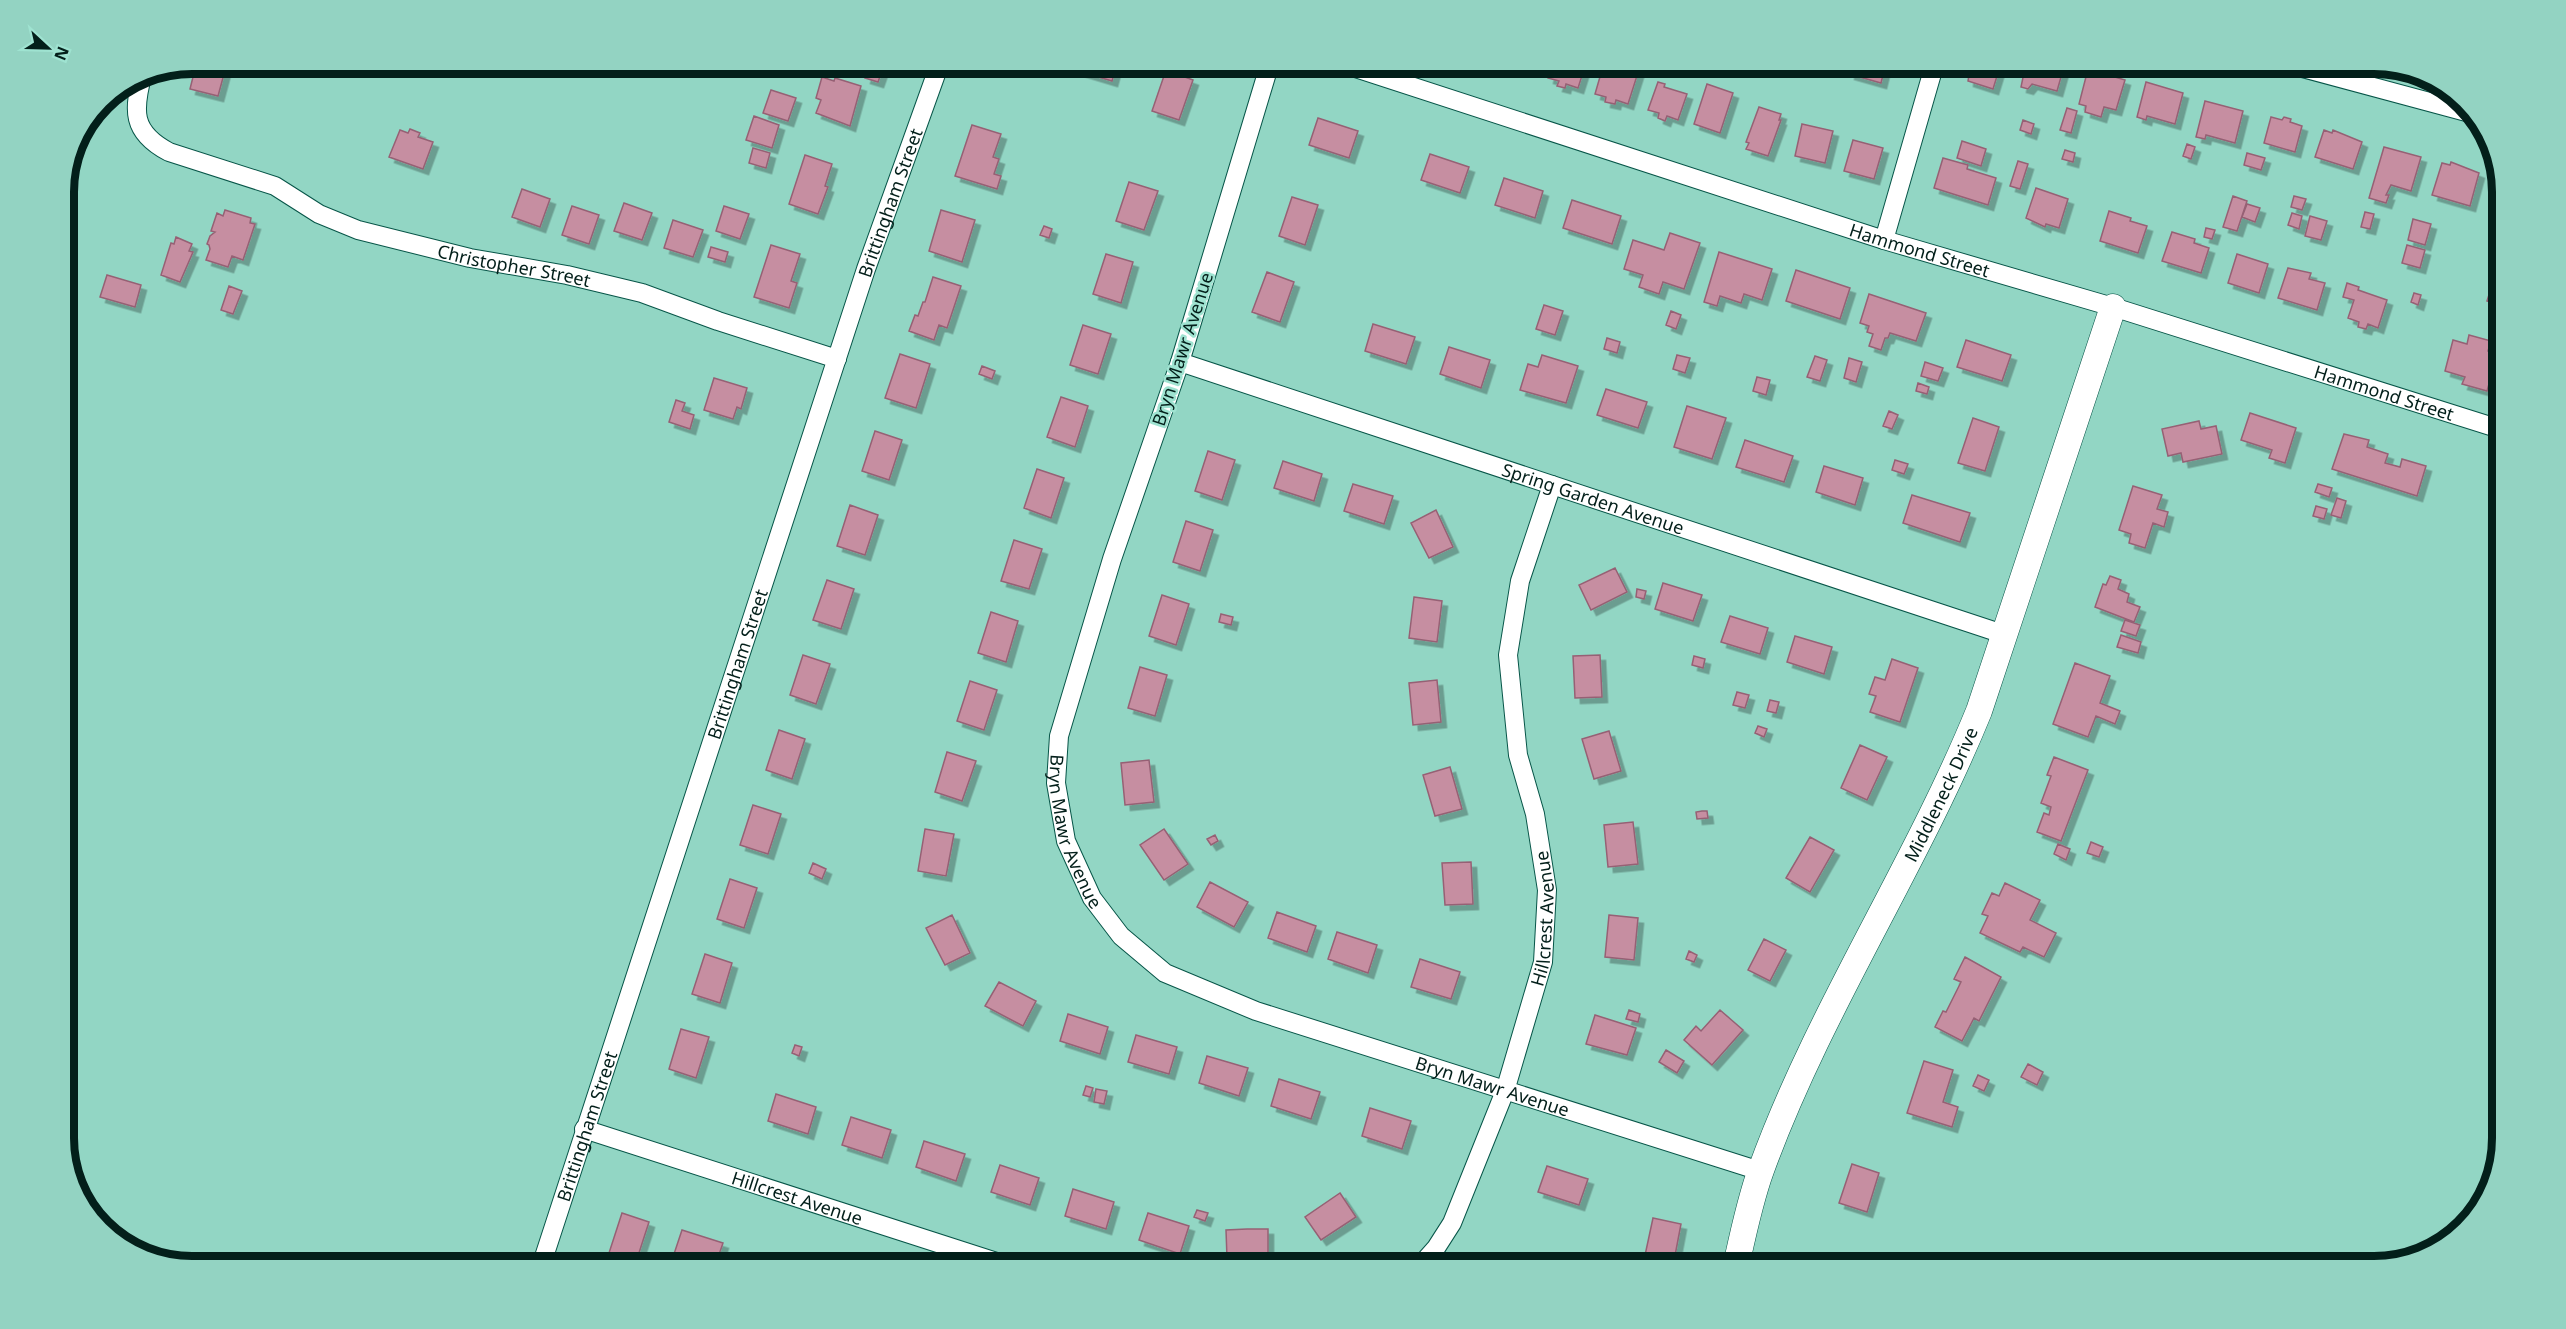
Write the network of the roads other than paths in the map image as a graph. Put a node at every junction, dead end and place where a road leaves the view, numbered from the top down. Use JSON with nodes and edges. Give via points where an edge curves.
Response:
{"nodes":[{"id":1,"x":936,"y":74,"type":"edge"},
{"id":2,"x":1267,"y":74,"type":"edge"},
{"id":3,"x":1374,"y":74,"type":"edge"},
{"id":4,"x":1932,"y":74,"type":"edge"},
{"id":5,"x":2325,"y":74,"type":"edge"},
{"id":6,"x":140,"y":85,"type":"edge"},
{"id":7,"x":2459,"y":110,"type":"edge"},
{"id":8,"x":1884,"y":240,"type":"junction"},
{"id":9,"x":2113,"y":307,"type":"junction"},
{"id":10,"x":837,"y":359,"type":"junction"},
{"id":11,"x":1180,"y":362,"type":"junction"},
{"id":12,"x":2492,"y":427,"type":"edge"},
{"id":13,"x":1552,"y":485,"type":"junction"},
{"id":14,"x":2006,"y":635,"type":"junction"},
{"id":15,"x":1505,"y":1091,"type":"junction"},
{"id":16,"x":584,"y":1129,"type":"junction"},
{"id":17,"x":1760,"y":1171,"type":"junction"},
{"id":18,"x":544,"y":1256,"type":"edge"},
{"id":19,"x":978,"y":1256,"type":"edge"},
{"id":20,"x":1429,"y":1256,"type":"edge"},
{"id":21,"x":1739,"y":1256,"type":"edge"}],
"edges":[{"from":1,"to":10,"type":"street","name":"Brittingham Street"},
{"from":2,"to":11,"type":"street","name":"Bryn Mawr Avenue"},
{"from":3,"to":8,"type":"street","name":"Hammond Street"},
{"from":4,"to":8,"type":"street"},
{"from":5,"to":7,"type":"street"},
{"from":6,"to":10,"type":"street","name":"Christopher Street","via":[[136,120],[159,146],[275,186],[319,214],[358,230],[470,258],[642,293]]},
{"from":8,"to":9,"type":"street","name":"Hammond Street"},
{"from":9,"to":12,"type":"street","name":"Hammond Street"},
{"from":9,"to":14,"type":"street","name":"Middleneck Drive"},
{"from":10,"to":16,"type":"street","name":"Brittingham Street"},
{"from":11,"to":13,"type":"street","name":"Spring Garden Avenue"},
{"from":11,"to":15,"type":"street","name":"Bryn Mawr Avenue","via":[[1112,559],[1059,736],[1056,783],[1066,841],[1092,898],[1121,936],[1166,973],[1256,1011]]},
{"from":13,"to":14,"type":"street","name":"Spring Garden Avenue"},
{"from":13,"to":15,"type":"street","name":"Hillcrest Avenue","via":[[1520,581],[1508,655],[1518,755],[1535,814],[1547,890],[1547,919],[1543,962]]},
{"from":14,"to":17,"type":"street","name":"Middleneck Drive","via":[[1954,773],[1815,1042]]},
{"from":15,"to":17,"type":"street","name":"Bryn Mawr Avenue"},
{"from":15,"to":20,"type":"street","name":"Hillcrest Avenue","via":[[1452,1223]]},
{"from":16,"to":18,"type":"street","name":"Brittingham Street"},
{"from":16,"to":19,"type":"street","name":"Hillcrest Avenue"},
{"from":17,"to":21,"type":"street","name":"Middleneck Drive"}]}
